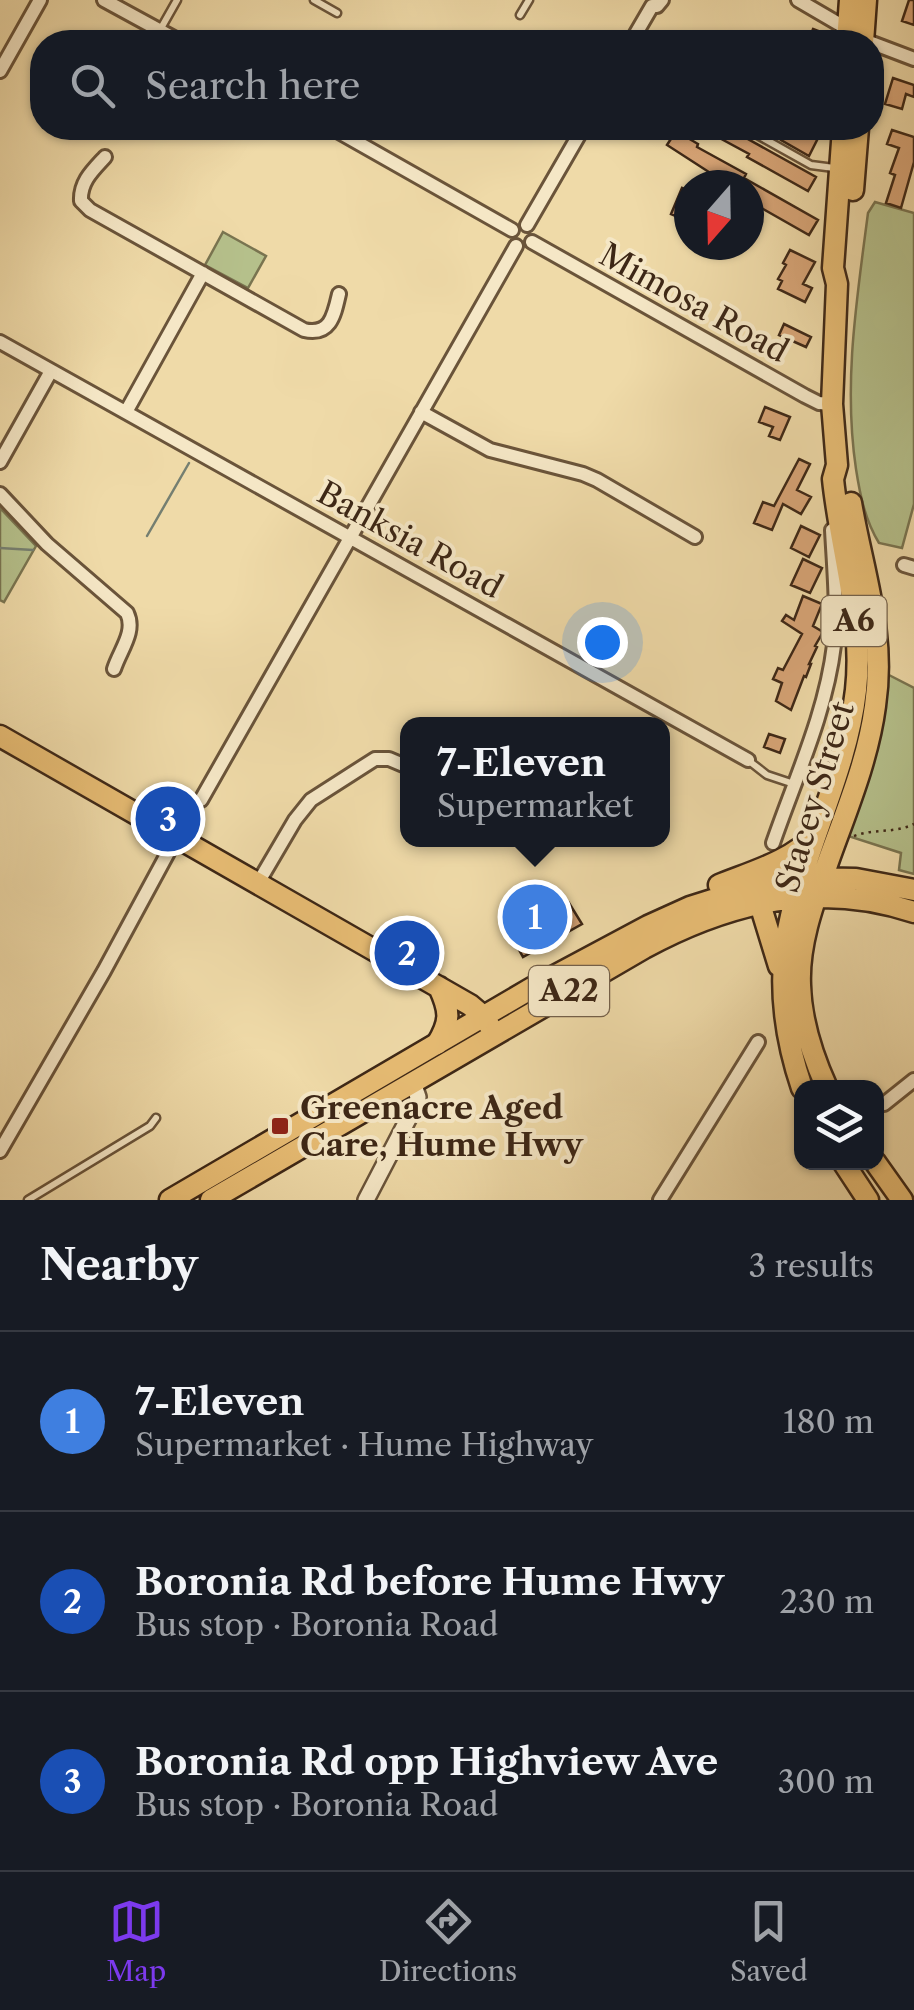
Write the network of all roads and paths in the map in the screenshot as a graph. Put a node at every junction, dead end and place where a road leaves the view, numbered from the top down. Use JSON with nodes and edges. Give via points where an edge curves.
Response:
{"nodes":[{"id":1,"x":40,"y":0,"type":"edge"},
{"id":2,"x":104,"y":0,"type":"edge"},
{"id":3,"x":177,"y":0,"type":"edge"},
{"id":4,"x":314,"y":0,"type":"edge"},
{"id":5,"x":528,"y":0,"type":"edge"},
{"id":6,"x":798,"y":0,"type":"edge"},
{"id":7,"x":850,"y":0,"type":"edge"},
{"id":8,"x":866,"y":0,"type":"edge"},
{"id":9,"x":654,"y":2,"type":"edge"},
{"id":10,"x":337,"y":14,"type":"dead end"},
{"id":11,"x":520,"y":15,"type":"dead end"},
{"id":12,"x":157,"y":30,"type":"edge"},
{"id":13,"x":160,"y":30,"type":"edge"},
{"id":14,"x":638,"y":30,"type":"edge"},
{"id":15,"x":844,"y":30,"type":"edge"},
{"id":16,"x":858,"y":30,"type":"edge"},
{"id":17,"x":862,"y":30,"type":"edge"},
{"id":18,"x":884,"y":48,"type":"edge"},
{"id":19,"x":914,"y":59,"type":"edge"},
{"id":20,"x":0,"y":71,"type":"edge"},
{"id":21,"x":353,"y":140,"type":"edge"},
{"id":22,"x":576,"y":140,"type":"edge"},
{"id":23,"x":766,"y":140,"type":"edge"},
{"id":24,"x":841,"y":140,"type":"edge"},
{"id":25,"x":857,"y":140,"type":"edge"},
{"id":26,"x":105,"y":157,"type":"dead end"},
{"id":27,"x":840,"y":169,"type":"junction"},
{"id":28,"x":528,"y":225,"type":"junction"},
{"id":29,"x":512,"y":230,"type":"junction"},
{"id":30,"x":532,"y":242,"type":"junction"},
{"id":31,"x":516,"y":246,"type":"junction"},
{"id":32,"x":203,"y":274,"type":"junction"},
{"id":33,"x":837,"y":284,"type":"junction"},
{"id":34,"x":339,"y":294,"type":"dead end"},
{"id":35,"x":0,"y":342,"type":"edge"},
{"id":36,"x":51,"y":370,"type":"junction"},
{"id":37,"x":832,"y":404,"type":"junction"},
{"id":38,"x":126,"y":412,"type":"junction"},
{"id":39,"x":421,"y":412,"type":"junction"},
{"id":40,"x":0,"y":462,"type":"edge"},
{"id":41,"x":837,"y":465,"type":"junction"},
{"id":42,"x":834,"y":489,"type":"junction"},
{"id":43,"x":0,"y":494,"type":"edge"},
{"id":44,"x":694,"y":537,"type":"dead end"},
{"id":45,"x":350,"y":538,"type":"junction"},
{"id":46,"x":146,"y":612,"type":"dead end"},
{"id":47,"x":130,"y":620,"type":"junction"},
{"id":48,"x":114,"y":669,"type":"dead end"},
{"id":49,"x":0,"y":736,"type":"edge"},
{"id":50,"x":748,"y":760,"type":"joint"},
{"id":51,"x":400,"y":763,"type":"edge"},
{"id":52,"x":794,"y":784,"type":"junction"},
{"id":53,"x":200,"y":800,"type":"joint"},
{"id":54,"x":914,"y":824,"type":"edge"},
{"id":55,"x":817,"y":834,"type":"junction"},
{"id":56,"x":177,"y":836,"type":"junction"},
{"id":57,"x":849,"y":839,"type":"dead end"},
{"id":58,"x":773,"y":843,"type":"dead end"},
{"id":59,"x":258,"y":883,"type":"junction"},
{"id":60,"x":809,"y":888,"type":"junction"},
{"id":61,"x":914,"y":890,"type":"edge"},
{"id":62,"x":760,"y":904,"type":"junction"},
{"id":63,"x":914,"y":912,"type":"edge"},
{"id":64,"x":648,"y":926,"type":"junction"},
{"id":65,"x":782,"y":978,"type":"junction"},
{"id":66,"x":439,"y":987,"type":"junction"},
{"id":67,"x":489,"y":1025,"type":"junction"},
{"id":68,"x":758,"y":1042,"type":"dead end"},
{"id":69,"x":437,"y":1044,"type":"junction"},
{"id":70,"x":800,"y":1080,"type":"edge"},
{"id":71,"x":823,"y":1080,"type":"edge"},
{"id":72,"x":914,"y":1080,"type":"edge"},
{"id":73,"x":413,"y":1082,"type":"junction"},
{"id":74,"x":884,"y":1104,"type":"dead end"},
{"id":75,"x":156,"y":1118,"type":"dead end"},
{"id":76,"x":4,"y":1136,"type":"edge"},
{"id":77,"x":0,"y":1151,"type":"edge"},
{"id":78,"x":846,"y":1170,"type":"edge"},
{"id":79,"x":870,"y":1170,"type":"edge"},
{"id":80,"x":880,"y":1170,"type":"edge"},
{"id":81,"x":859,"y":1195,"type":"edge"},
{"id":82,"x":662,"y":1199,"type":"edge"},
{"id":83,"x":28,"y":1200,"type":"edge"},
{"id":84,"x":170,"y":1200,"type":"edge"},
{"id":85,"x":211,"y":1200,"type":"edge"},
{"id":86,"x":366,"y":1200,"type":"edge"},
{"id":87,"x":902,"y":1200,"type":"edge"}],
"edges":[{"from":1,"to":20,"type":"street"},
{"from":2,"to":12,"type":"street"},
{"from":3,"to":13,"type":"lane"},
{"from":4,"to":10,"type":"lane"},
{"from":5,"to":11,"type":"lane"},
{"from":6,"to":15,"type":"street"},
{"from":7,"to":16,"type":"main road"},
{"from":8,"to":17,"type":"main road"},
{"from":9,"to":14,"type":"street"},
{"from":18,"to":19,"type":"street"},
{"from":21,"to":29,"type":"street"},
{"from":22,"to":28,"type":"street"},
{"from":23,"to":27,"type":"lane","via":[[810,165]]},
{"from":24,"to":27,"type":"main road","name":"Stacey Street","number":"A6"},
{"from":25,"to":33,"type":"main road","name":"Stacey Street","number":"A6","via":[[844,270]]},
{"from":26,"to":32,"type":"street","via":[[86,179],[78,203]]},
{"from":27,"to":33,"type":"main road","name":"Stacey Street","number":"A6"},
{"from":28,"to":29,"type":"street"},
{"from":28,"to":30,"type":"street"},
{"from":29,"to":31,"type":"street"},
{"from":30,"to":31,"type":"street"},
{"from":30,"to":37,"type":"street","name":"Mimosa Road","via":[[812,400]]},
{"from":31,"to":39,"type":"street"},
{"from":32,"to":34,"type":"street","via":[[315,337],[330,321]]},
{"from":32,"to":38,"type":"street"},
{"from":33,"to":37,"type":"main road","name":"Stacey Street","number":"A6"},
{"from":35,"to":36,"type":"street","name":"Banksia Road"},
{"from":36,"to":38,"type":"street","name":"Banksia Road"},
{"from":36,"to":40,"type":"street"},
{"from":37,"to":41,"type":"main road","name":"Stacey Street","number":"A6"},
{"from":38,"to":45,"type":"street","name":"Banksia Road"},
{"from":39,"to":44,"type":"street","via":[[490,450],[597,480]]},
{"from":39,"to":45,"type":"street"},
{"from":41,"to":42,"type":"main road","name":"Stacey Street","number":"A6"},
{"from":41,"to":60,"type":"main road","name":"Stacey Street","number":"A6","via":[[870,588],[879,666],[868,746]]},
{"from":42,"to":52,"type":"street","name":"Stacey Street","via":[[834,641]]},
{"from":42,"to":55,"type":"main road","name":"Stacey Street","number":"A6","via":[[857,670],[850,728]]},
{"from":43,"to":47,"type":"street"},
{"from":45,"to":50,"type":"street","name":"Banksia Road"},
{"from":45,"to":53,"type":"street"},
{"from":46,"to":47,"type":"street"},
{"from":47,"to":48,"type":"street"},
{"from":49,"to":56,"type":"main road"},
{"from":50,"to":52,"type":"lane","name":"Banksia Road"},
{"from":51,"to":59,"type":"street","via":[[375,760],[312,800]]},
{"from":52,"to":58,"type":"street","name":"Stacey Street"},
{"from":53,"to":56,"type":"path"},
{"from":54,"to":57,"type":"path"},
{"from":55,"to":60,"type":"main road","name":"Stacey Street","number":"A6"},
{"from":55,"to":64,"type":"main road","via":[[789,855],[703,891]]},
{"from":56,"to":59,"type":"main road"},
{"from":56,"to":76,"type":"street"},
{"from":59,"to":66,"type":"main road"},
{"from":60,"to":61,"type":"main road","number":"A22","via":[[856,879]]},
{"from":60,"to":62,"type":"main road","number":"A22"},
{"from":60,"to":63,"type":"main road","number":"A22"},
{"from":60,"to":64,"type":"main road","number":"A22","via":[[763,884]]},
{"from":60,"to":65,"type":"main road","name":"Stacey Street","number":"A6","via":[[790,916]]},
{"from":60,"to":71,"type":"main road","name":"Stacey Street","number":"A6","via":[[802,1012]]},
{"from":62,"to":65,"type":"main road"},
{"from":62,"to":67,"type":"main road","number":"A22","via":[[672,933]]},
{"from":64,"to":67,"type":"main road","number":"A22"},
{"from":65,"to":70,"type":"main road","name":"Stacey Street","number":"A6"},
{"from":66,"to":67,"type":"main road"},
{"from":66,"to":69,"type":"main road","via":[[448,1017]]},
{"from":67,"to":69,"type":"main road","number":"A22"},
{"from":67,"to":73,"type":"main road","number":"A22"},
{"from":68,"to":82,"type":"street"},
{"from":69,"to":84,"type":"main road","number":"A22"},
{"from":72,"to":74,"type":"street"},
{"from":73,"to":85,"type":"main road","number":"A22"},
{"from":73,"to":86,"type":"street","via":[[417,1102]]},
{"from":75,"to":83,"type":"lane"},
{"from":76,"to":77,"type":"street"},
{"from":78,"to":81,"type":"main road"},
{"from":79,"to":81,"type":"street"},
{"from":80,"to":87,"type":"main road"}]}
